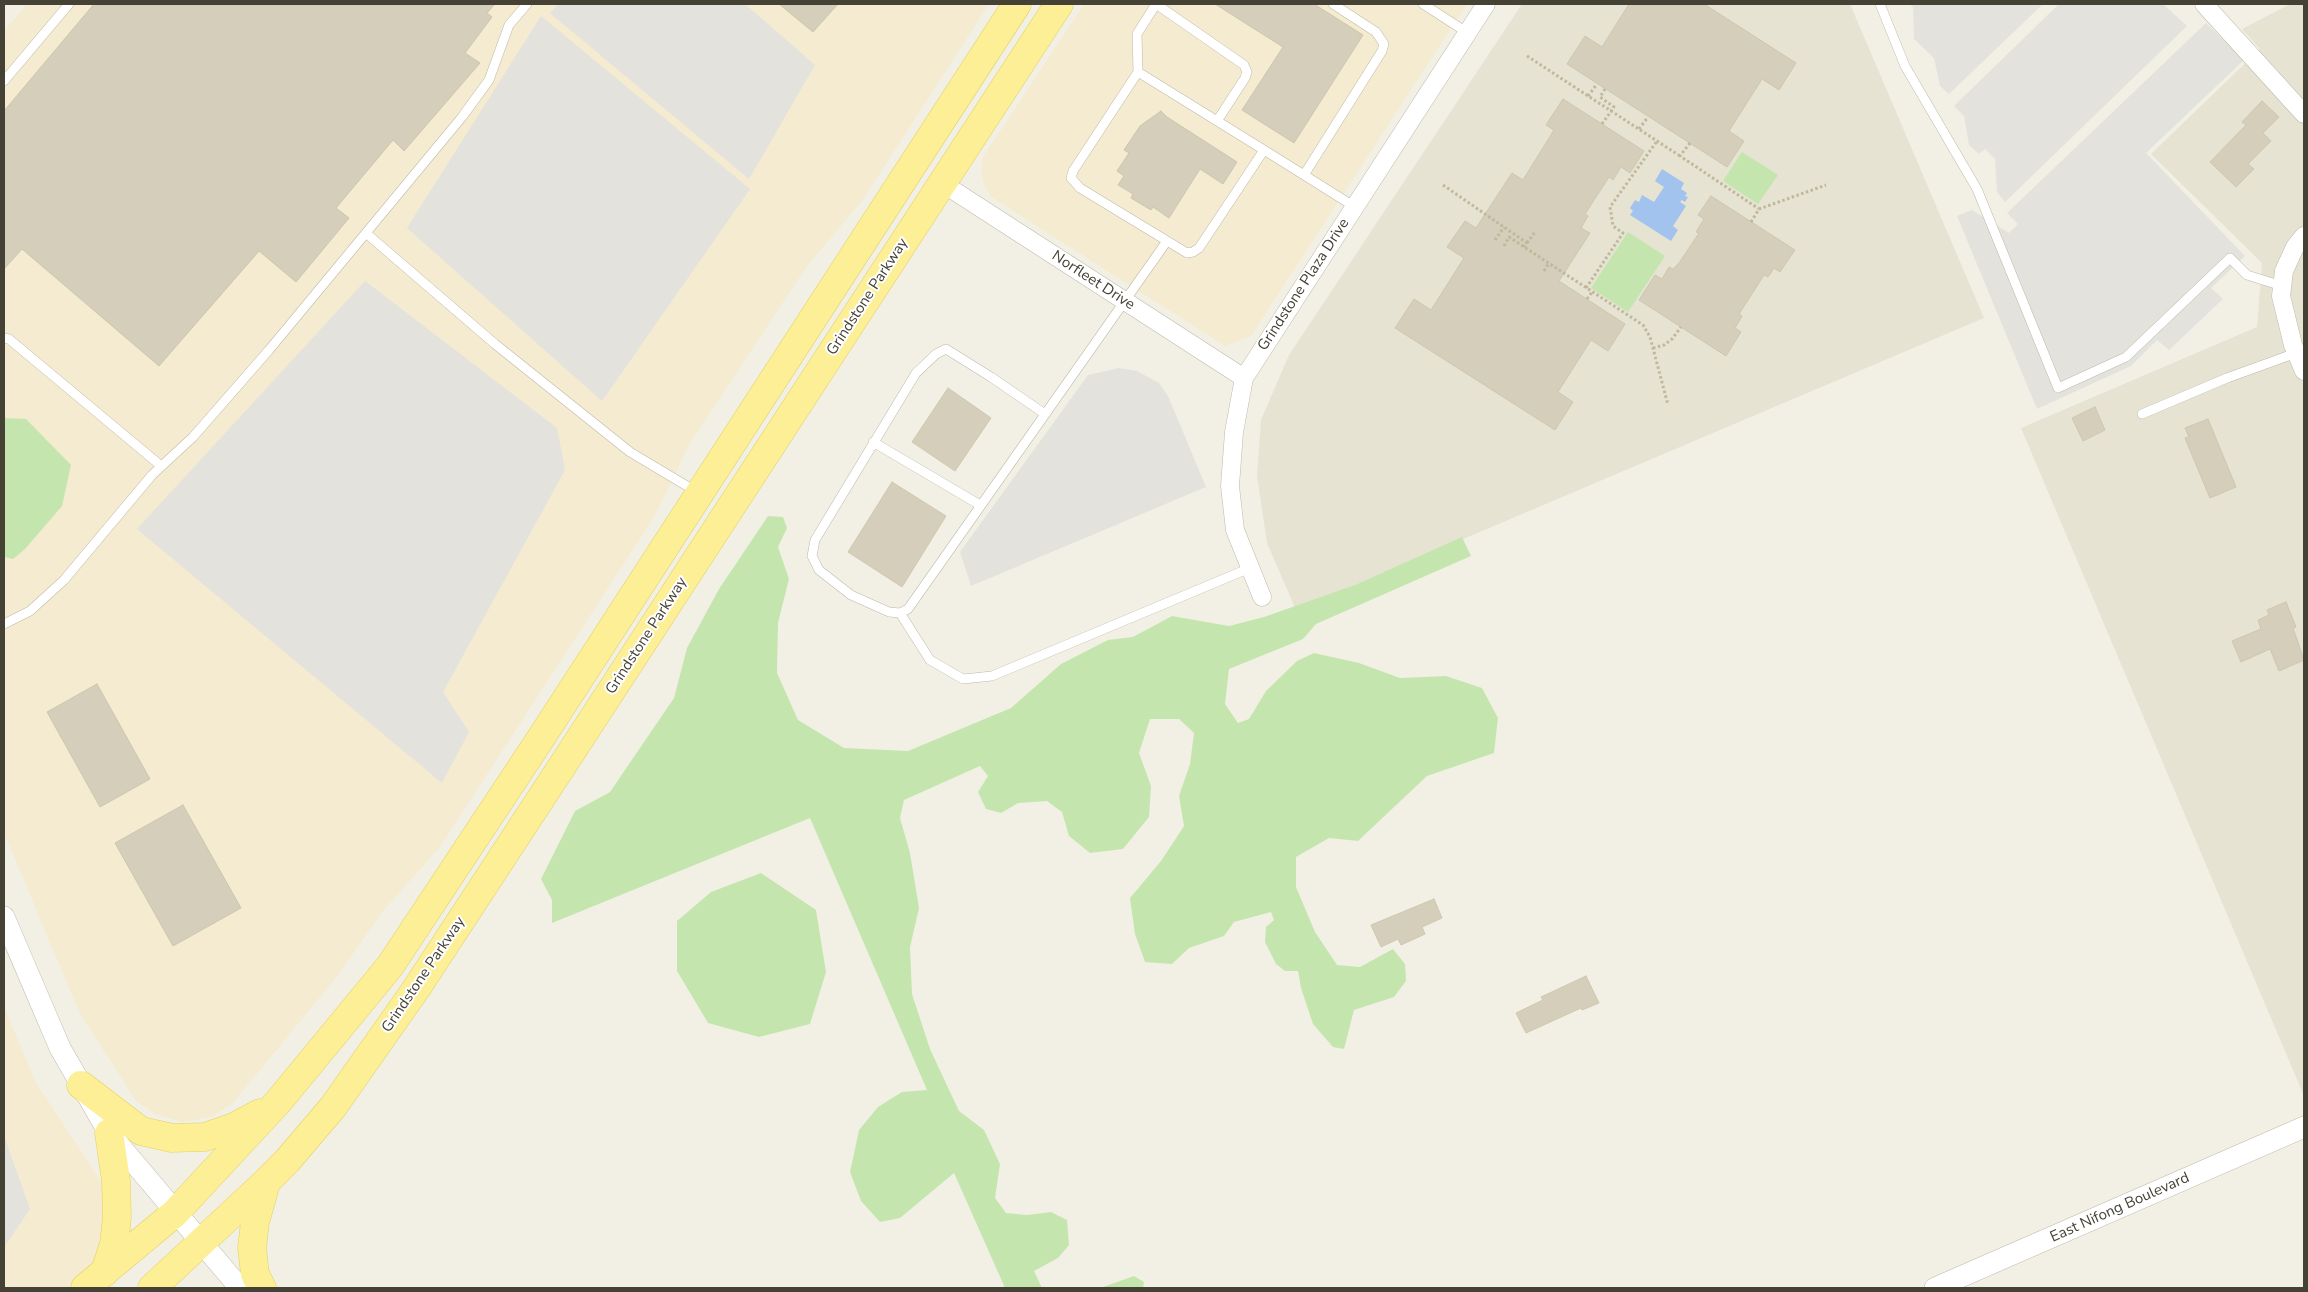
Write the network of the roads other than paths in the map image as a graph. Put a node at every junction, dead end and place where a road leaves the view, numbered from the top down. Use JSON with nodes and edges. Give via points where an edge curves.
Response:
{"nodes":[{"id":1,"x":69,"y":4,"type":"edge"},
{"id":2,"x":527,"y":4,"type":"edge"},
{"id":3,"x":1017,"y":4,"type":"edge"},
{"id":4,"x":1059,"y":4,"type":"edge"},
{"id":5,"x":1156,"y":4,"type":"edge"},
{"id":6,"x":1332,"y":4,"type":"edge"},
{"id":7,"x":1423,"y":4,"type":"edge"},
{"id":8,"x":1486,"y":4,"type":"edge"},
{"id":9,"x":1880,"y":4,"type":"edge"},
{"id":10,"x":2204,"y":4,"type":"edge"},
{"id":11,"x":1468,"y":33,"type":"junction"},
{"id":12,"x":1138,"y":72,"type":"junction"},
{"id":13,"x":4,"y":81,"type":"edge"},
{"id":14,"x":2304,"y":114,"type":"edge"},
{"id":15,"x":1217,"y":121,"type":"junction"},
{"id":16,"x":1264,"y":150,"type":"junction"},
{"id":17,"x":1304,"y":175,"type":"junction"},
{"id":18,"x":942,"y":183,"type":"junction"},
{"id":19,"x":1355,"y":207,"type":"junction"},
{"id":20,"x":367,"y":234,"type":"junction"},
{"id":21,"x":2304,"y":236,"type":"edge"},
{"id":22,"x":1167,"y":241,"type":"junction"},
{"id":23,"x":2282,"y":286,"type":"junction"},
{"id":24,"x":1125,"y":301,"type":"junction"},
{"id":25,"x":4,"y":338,"type":"edge"},
{"id":26,"x":2296,"y":352,"type":"junction"},
{"id":27,"x":2304,"y":371,"type":"edge"},
{"id":28,"x":1244,"y":378,"type":"junction"},
{"id":29,"x":1045,"y":414,"type":"junction"},
{"id":30,"x":2142,"y":414,"type":"dead end"},
{"id":31,"x":873,"y":442,"type":"junction"},
{"id":32,"x":160,"y":466,"type":"junction"},
{"id":33,"x":699,"y":493,"type":"junction"},
{"id":34,"x":980,"y":505,"type":"junction"},
{"id":35,"x":1250,"y":568,"type":"junction"},
{"id":36,"x":1262,"y":597,"type":"dead end"},
{"id":37,"x":900,"y":613,"type":"junction"},
{"id":38,"x":4,"y":624,"type":"edge"},
{"id":39,"x":4,"y":917,"type":"edge"},
{"id":40,"x":81,"y":1085,"type":"junction"},
{"id":41,"x":278,"y":1102,"type":"junction"},
{"id":42,"x":2304,"y":1127,"type":"edge"},
{"id":43,"x":109,"y":1133,"type":"junction"},
{"id":44,"x":266,"y":1182,"type":"junction"},
{"id":45,"x":175,"y":1213,"type":"junction"},
{"id":46,"x":201,"y":1242,"type":"junction"},
{"id":47,"x":95,"y":1280,"type":"edge"},
{"id":48,"x":152,"y":1288,"type":"edge"},
{"id":49,"x":240,"y":1288,"type":"edge"},
{"id":50,"x":262,"y":1288,"type":"edge"},
{"id":51,"x":1935,"y":1288,"type":"edge"}],
"edges":[{"from":1,"to":13,"type":"lane"},
{"from":2,"to":20,"type":"lane","via":[[509,25],[489,80]]},
{"from":3,"to":33,"type":"main road"},
{"from":4,"to":18,"type":"main road","name":"Grindstone Parkway"},
{"from":5,"to":12,"type":"lane","via":[[1137,34]]},
{"from":5,"to":15,"type":"lane","via":[[1244,66],[1245,78]]},
{"from":6,"to":17,"type":"lane","via":[[1376,32],[1384,44]]},
{"from":7,"to":11,"type":"lane"},
{"from":8,"to":11,"type":"street","name":"Grindstone Plaza Drive"},
{"from":9,"to":23,"type":"lane","via":[[1904,66],[1977,189],[2058,388],[2126,357],[2230,258],[2247,275]]},
{"from":10,"to":14,"type":"street"},
{"from":11,"to":19,"type":"street","name":"Grindstone Plaza Drive"},
{"from":12,"to":15,"type":"lane"},
{"from":12,"to":22,"type":"lane","via":[[1071,178],[1080,188]]},
{"from":15,"to":16,"type":"lane"},
{"from":16,"to":17,"type":"lane"},
{"from":16,"to":22,"type":"lane","via":[[1198,248],[1187,253]]},
{"from":17,"to":19,"type":"lane"},
{"from":18,"to":24,"type":"street","name":"Norfleet Drive"},
{"from":18,"to":44,"type":"main road","name":"Grindstone Parkway","via":[[416,989],[333,1107]]},
{"from":19,"to":28,"type":"street","name":"Grindstone Plaza Drive"},
{"from":20,"to":32,"type":"lane","via":[[193,438]]},
{"from":20,"to":33,"type":"lane","via":[[495,344],[630,452]]},
{"from":21,"to":23,"type":"street","via":[[2294,247]]},
{"from":22,"to":24,"type":"lane"},
{"from":23,"to":26,"type":"street","via":[[2281,296]]},
{"from":24,"to":28,"type":"street","name":"Norfleet Drive"},
{"from":24,"to":29,"type":"lane"},
{"from":25,"to":32,"type":"lane"},
{"from":26,"to":27,"type":"street"},
{"from":26,"to":30,"type":"lane"},
{"from":28,"to":35,"type":"street","name":"Grindstone Plaza Drive","via":[[1234,432],[1230,486],[1236,530]]},
{"from":29,"to":31,"type":"lane","via":[[946,349],[916,373]]},
{"from":29,"to":34,"type":"lane"},
{"from":31,"to":34,"type":"lane"},
{"from":31,"to":37,"type":"lane","via":[[815,540],[812,556],[827,578],[852,595],[889,612]]},
{"from":32,"to":38,"type":"lane","via":[[64,580],[30,611]]},
{"from":33,"to":41,"type":"main road","via":[[390,966]]},
{"from":34,"to":37,"type":"lane","via":[[908,609]]},
{"from":35,"to":36,"type":"street","name":"Grindstone Plaza Drive"},
{"from":35,"to":37,"type":"lane","via":[[992,676],[963,679],[930,660]]},
{"from":39,"to":40,"type":"street","via":[[60,1048]]},
{"from":40,"to":41,"type":"main road","via":[[142,1131],[172,1138],[205,1137],[234,1128]]},
{"from":40,"to":43,"type":"street"},
{"from":41,"to":45,"type":"main road"},
{"from":42,"to":51,"type":"street","name":"East Nifong Boulevard"},
{"from":43,"to":45,"type":"street"},
{"from":43,"to":47,"type":"main road","via":[[117,1217],[114,1244]]},
{"from":44,"to":46,"type":"main road","name":"Grindstone Parkway"},
{"from":44,"to":50,"type":"main road","via":[[252,1248]]},
{"from":45,"to":46,"type":"street"},
{"from":45,"to":47,"type":"main road"},
{"from":46,"to":48,"type":"main road"},
{"from":46,"to":49,"type":"street"}]}
